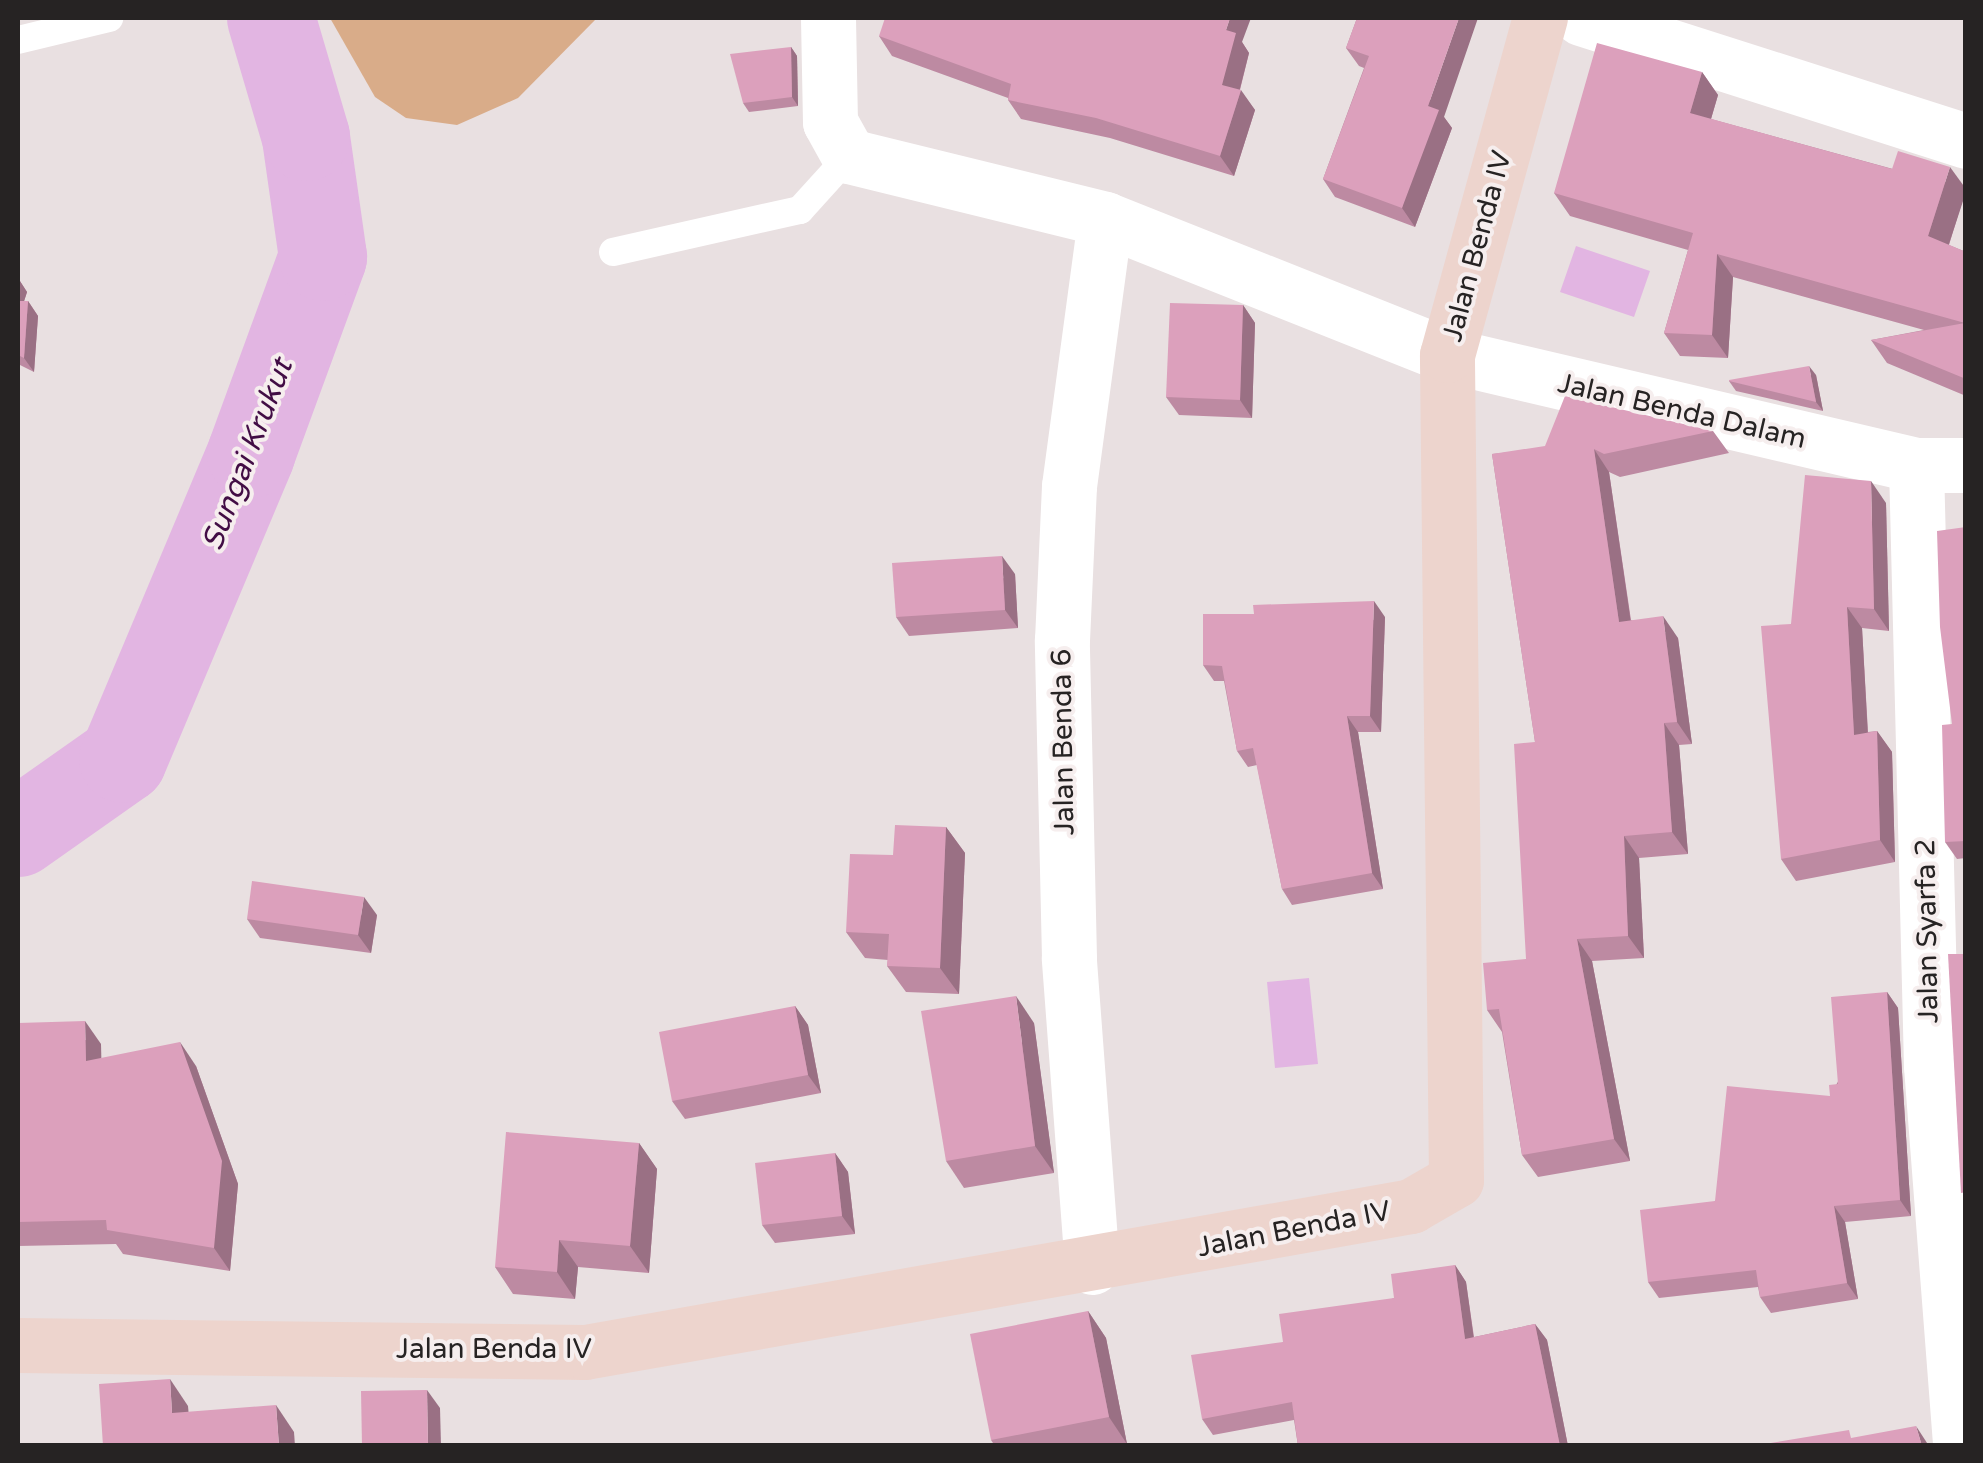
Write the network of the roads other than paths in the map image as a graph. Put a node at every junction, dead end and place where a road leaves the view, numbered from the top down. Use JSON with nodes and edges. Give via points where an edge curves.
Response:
{"nodes":[{"id":1,"x":109,"y":18,"type":"edge"},
{"id":2,"x":828,"y":18,"type":"edge"},
{"id":3,"x":1540,"y":18,"type":"edge"},
{"id":4,"x":1581,"y":18,"type":"edge"},
{"id":5,"x":18,"y":40,"type":"edge"},
{"id":6,"x":1966,"y":141,"type":"edge"},
{"id":7,"x":848,"y":156,"type":"junction"},
{"id":8,"x":1105,"y":219,"type":"junction"},
{"id":9,"x":614,"y":252,"type":"dead end"},
{"id":10,"x":1447,"y":355,"type":"junction"},
{"id":11,"x":1941,"y":465,"type":"edge"},
{"id":12,"x":1092,"y":1267,"type":"junction"},
{"id":13,"x":18,"y":1345,"type":"edge"},
{"id":14,"x":1960,"y":1446,"type":"edge"}],
"edges":[{"from":1,"to":5,"type":"lane"},
{"from":2,"to":7,"type":"street","via":[[830,122]]},
{"from":3,"to":10,"type":"street","name":"Jalan Benda IV"},
{"from":4,"to":6,"type":"street"},
{"from":7,"to":8,"type":"street","name":"Jalan Benda Dalam"},
{"from":7,"to":9,"type":"lane","via":[[800,210]]},
{"from":8,"to":10,"type":"street","name":"Jalan Benda Dalam"},
{"from":8,"to":12,"type":"street","name":"Jalan Benda 6","via":[[1071,467],[1062,640],[1068,958]]},
{"from":10,"to":11,"type":"street","name":"Jalan Benda Dalam"},
{"from":10,"to":12,"type":"street","name":"Jalan Benda IV","via":[[1456,1180],[1411,1206]]},
{"from":11,"to":14,"type":"street","name":"Jalan Syarfa 2","via":[[1930,1066]]},
{"from":12,"to":13,"type":"street","name":"Jalan Benda IV","via":[[585,1352]]}]}
